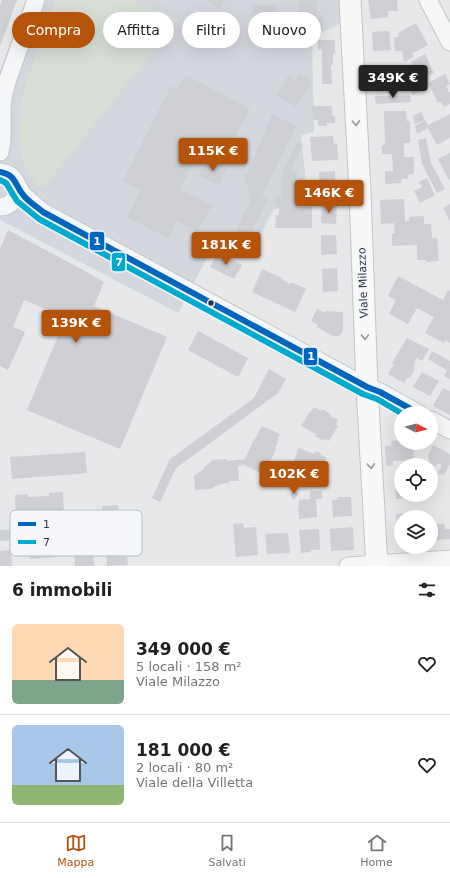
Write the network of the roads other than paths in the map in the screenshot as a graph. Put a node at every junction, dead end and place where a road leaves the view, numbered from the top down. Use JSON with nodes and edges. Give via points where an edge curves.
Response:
{"nodes":[{"id":1,"x":36,"y":0,"type":"edge"},
{"id":2,"x":350,"y":0,"type":"edge"},
{"id":3,"x":428,"y":0,"type":"edge"},
{"id":4,"x":448,"y":33,"type":"edge"},
{"id":5,"x":4,"y":86,"type":"edge"},
{"id":6,"x":1,"y":146,"type":"edge"},
{"id":7,"x":10,"y":178,"type":"edge"},
{"id":8,"x":4,"y":208,"type":"edge"},
{"id":9,"x":43,"y":212,"type":"junction"},
{"id":10,"x":367,"y":387,"type":"junction"},
{"id":11,"x":405,"y":406,"type":"edge"},
{"id":12,"x":394,"y":409,"type":"edge"},
{"id":13,"x":438,"y":424,"type":"edge"},
{"id":14,"x":450,"y":430,"type":"edge"},
{"id":15,"x":438,"y":433,"type":"edge"},
{"id":16,"x":450,"y":439,"type":"edge"},
{"id":17,"x":450,"y":559,"type":"edge"},
{"id":18,"x":377,"y":565,"type":"edge"},
{"id":19,"x":348,"y":566,"type":"edge"}],
"edges":[{"from":1,"to":5,"type":"street"},
{"from":2,"to":10,"type":"main road","name":"Viale Milazzo","one_way":true},
{"from":3,"to":4,"type":"street"},
{"from":5,"to":6,"type":"street"},
{"from":6,"to":7,"type":"street","via":[[6,150]]},
{"from":7,"to":8,"type":"street","via":[[17,186],[17,194],[14,201]]},
{"from":7,"to":9,"type":"street","via":[[23,195]]},
{"from":8,"to":9,"type":"street","via":[[11,204]]},
{"from":9,"to":10,"type":"street"},
{"from":10,"to":11,"type":"street"},
{"from":10,"to":12,"type":"street","via":[[381,402]]},
{"from":10,"to":18,"type":"main road","name":"Viale Milazzo","one_way":true},
{"from":13,"to":14,"type":"street"},
{"from":15,"to":16,"type":"street"},
{"from":17,"to":18,"type":"street"},
{"from":18,"to":19,"type":"street"}]}
